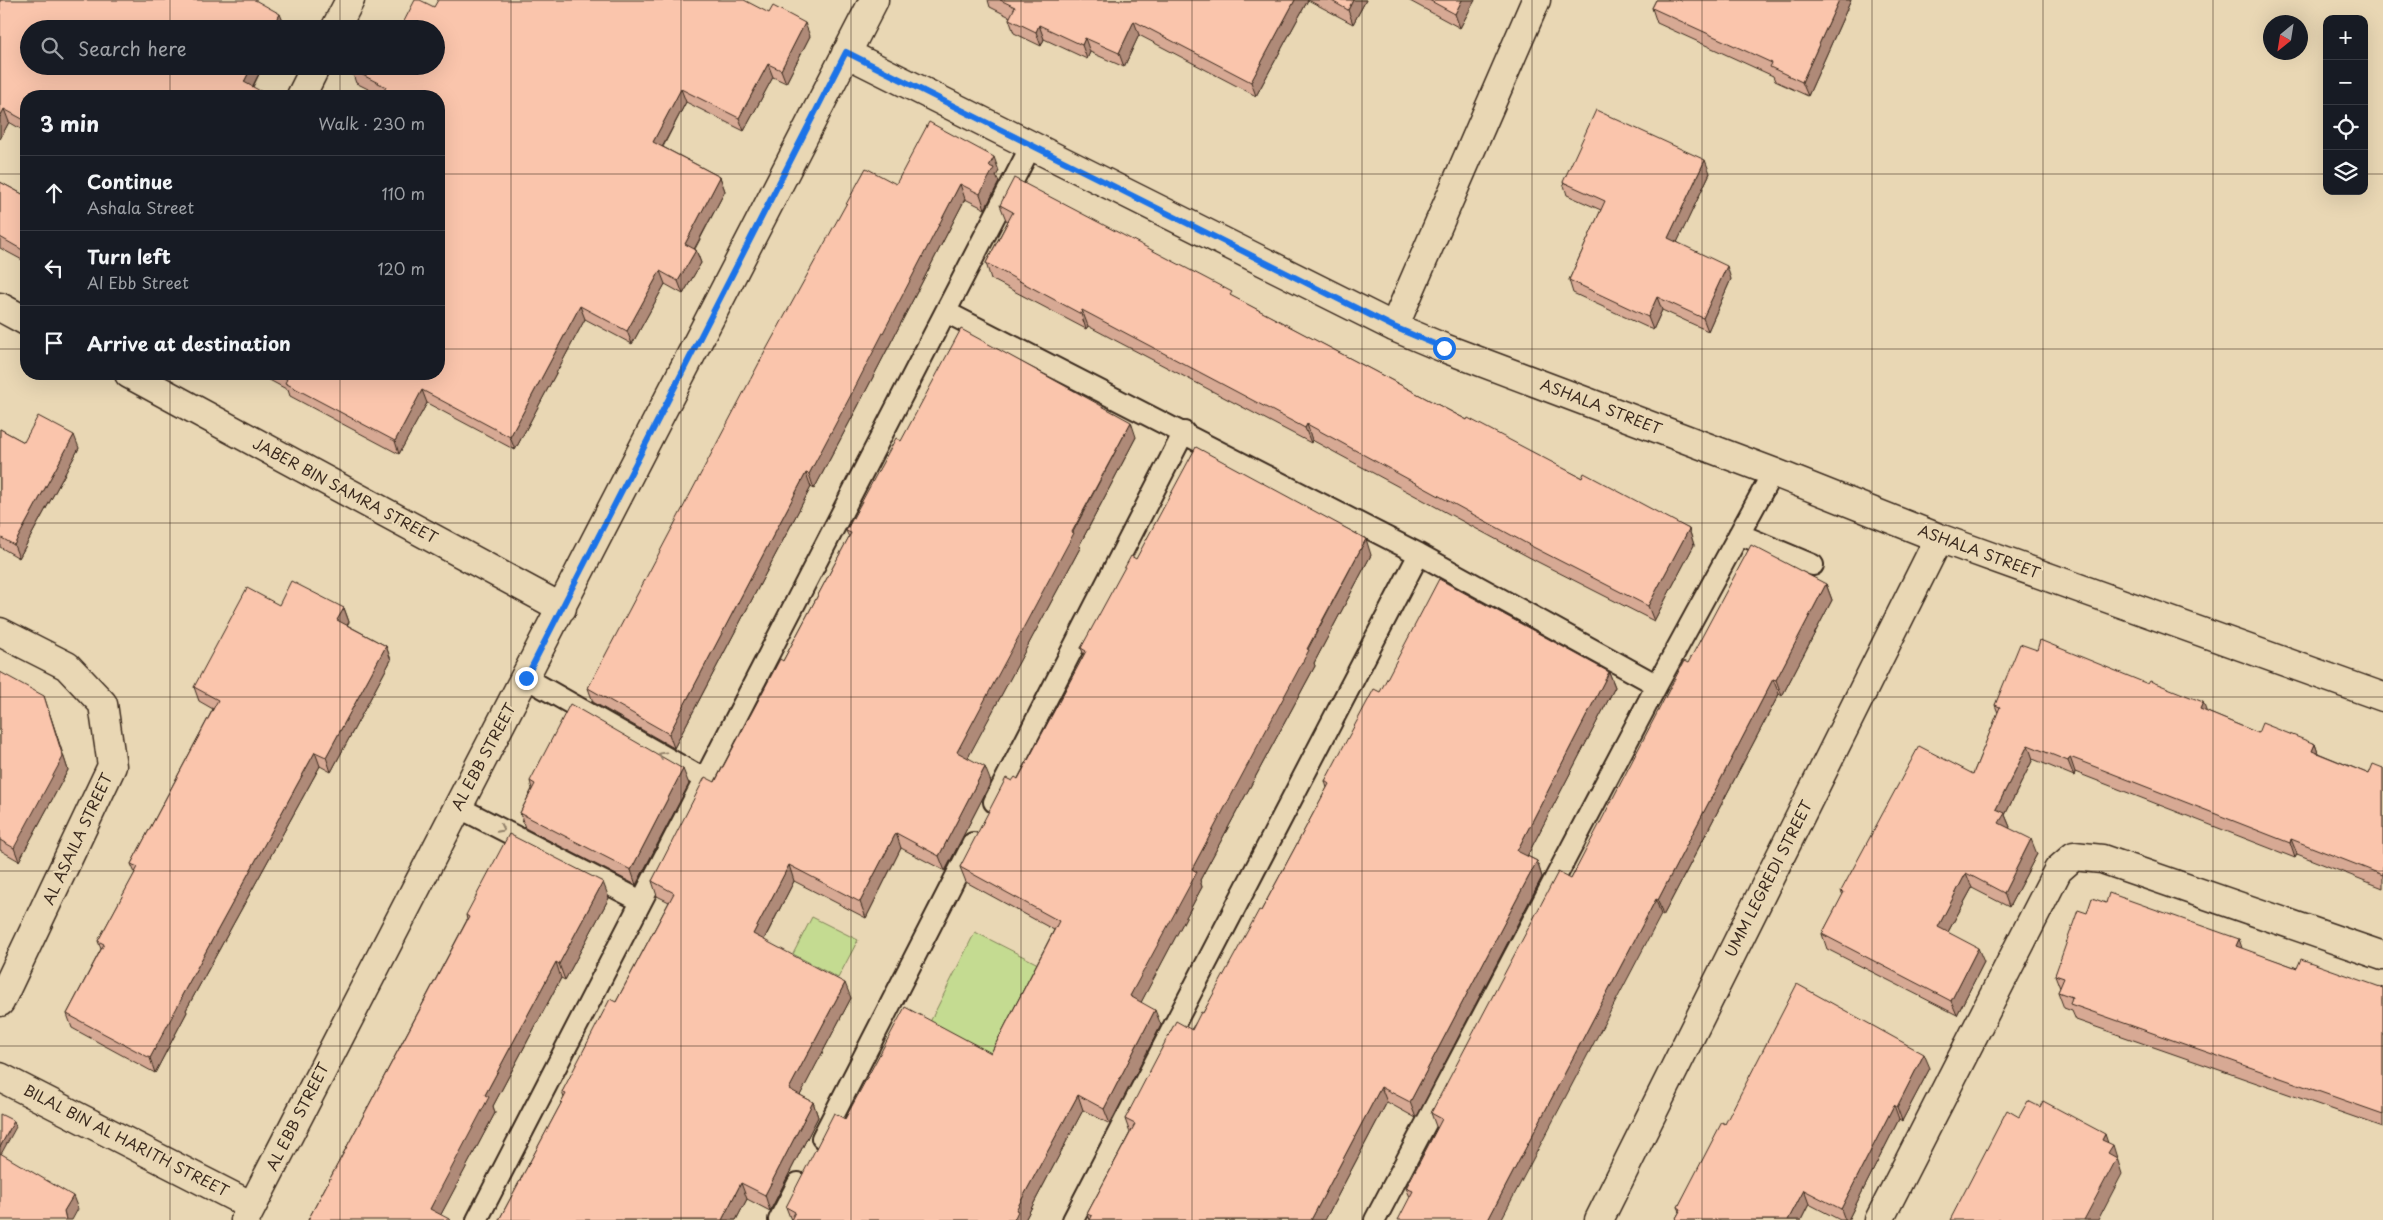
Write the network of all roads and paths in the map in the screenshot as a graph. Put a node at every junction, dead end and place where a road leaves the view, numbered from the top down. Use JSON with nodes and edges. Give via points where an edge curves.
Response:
{"nodes":[{"id":1,"x":350,"y":0,"type":"edge"},
{"id":2,"x":874,"y":0,"type":"edge"},
{"id":3,"x":1536,"y":0,"type":"edge"},
{"id":4,"x":340,"y":20,"type":"edge"},
{"id":5,"x":846,"y":52,"type":"junction"},
{"id":6,"x":312,"y":75,"type":"edge"},
{"id":7,"x":304,"y":90,"type":"edge"},
{"id":8,"x":1032,"y":144,"type":"junction"},
{"id":9,"x":0,"y":307,"type":"edge"},
{"id":10,"x":946,"y":312,"type":"junction"},
{"id":11,"x":20,"y":318,"type":"edge"},
{"id":12,"x":1394,"y":327,"type":"junction"},
{"id":13,"x":157,"y":380,"type":"edge"},
{"id":14,"x":1184,"y":432,"type":"junction"},
{"id":15,"x":1773,"y":472,"type":"junction"},
{"id":16,"x":1739,"y":534,"type":"junction"},
{"id":17,"x":1939,"y":538,"type":"junction"},
{"id":18,"x":1419,"y":554,"type":"junction"},
{"id":19,"x":1813,"y":565,"type":"dead end"},
{"id":20,"x":562,"y":608,"type":"junction"},
{"id":21,"x":0,"y":632,"type":"edge"},
{"id":22,"x":526,"y":678,"type":"junction"},
{"id":23,"x":1657,"y":685,"type":"junction"},
{"id":24,"x":2383,"y":697,"type":"edge"},
{"id":25,"x":704,"y":779,"type":"junction"},
{"id":26,"x":458,"y":808,"type":"junction"},
{"id":27,"x":641,"y":901,"type":"junction"},
{"id":28,"x":2383,"y":956,"type":"edge"},
{"id":29,"x":0,"y":1002,"type":"edge"},
{"id":30,"x":0,"y":1077,"type":"edge"},
{"id":31,"x":249,"y":1213,"type":"edge"},
{"id":32,"x":477,"y":1220,"type":"edge"},
{"id":33,"x":780,"y":1220,"type":"edge"},
{"id":34,"x":1073,"y":1220,"type":"edge"},
{"id":35,"x":1375,"y":1220,"type":"edge"},
{"id":36,"x":1599,"y":1220,"type":"edge"},
{"id":37,"x":1879,"y":1220,"type":"edge"}],
"edges":[{"from":1,"to":4,"type":"street"},
{"from":2,"to":5,"type":"street","name":"AL EBB STREET"},
{"from":3,"to":12,"type":"street"},
{"from":5,"to":8,"type":"street","name":"ASHALA STREET"},
{"from":5,"to":20,"type":"street","name":"AL EBB STREET"},
{"from":6,"to":7,"type":"street"},
{"from":8,"to":10,"type":"lane"},
{"from":8,"to":12,"type":"street","name":"ASHALA STREET"},
{"from":9,"to":11,"type":"street"},
{"from":10,"to":14,"type":"lane"},
{"from":10,"to":25,"type":"lane"},
{"from":12,"to":15,"type":"street","name":"ASHALA STREET"},
{"from":13,"to":20,"type":"street","name":"JABER BIN SAMRA STREET"},
{"from":14,"to":18,"type":"lane"},
{"from":14,"to":33,"type":"lane"},
{"from":15,"to":16,"type":"lane"},
{"from":15,"to":17,"type":"street","name":"ASHALA STREET"},
{"from":16,"to":19,"type":"lane"},
{"from":16,"to":23,"type":"lane"},
{"from":17,"to":24,"type":"street","name":"ASHALA STREET"},
{"from":17,"to":36,"type":"street","name":"UMM LEGREDI STREET"},
{"from":18,"to":23,"type":"lane"},
{"from":18,"to":34,"type":"lane"},
{"from":20,"to":22,"type":"street","name":"AL EBB STREET"},
{"from":21,"to":29,"type":"street","name":"AL ASAILA STREET","via":[[66,666],[103,704],[112,766]]},
{"from":25,"to":22,"type":"lane","one_way":true},
{"from":22,"to":26,"type":"street","name":"AL EBB STREET"},
{"from":23,"to":35,"type":"lane"},
{"from":25,"to":27,"type":"lane"},
{"from":26,"to":27,"type":"lane","one_way":true},
{"from":26,"to":31,"type":"street","name":"AL EBB STREET"},
{"from":27,"to":32,"type":"lane"},
{"from":28,"to":37,"type":"street","via":[[2102,860],[2074,856],[2058,870]]},
{"from":30,"to":31,"type":"street","name":"BILAL BIN AL HARITH STREET"}]}
